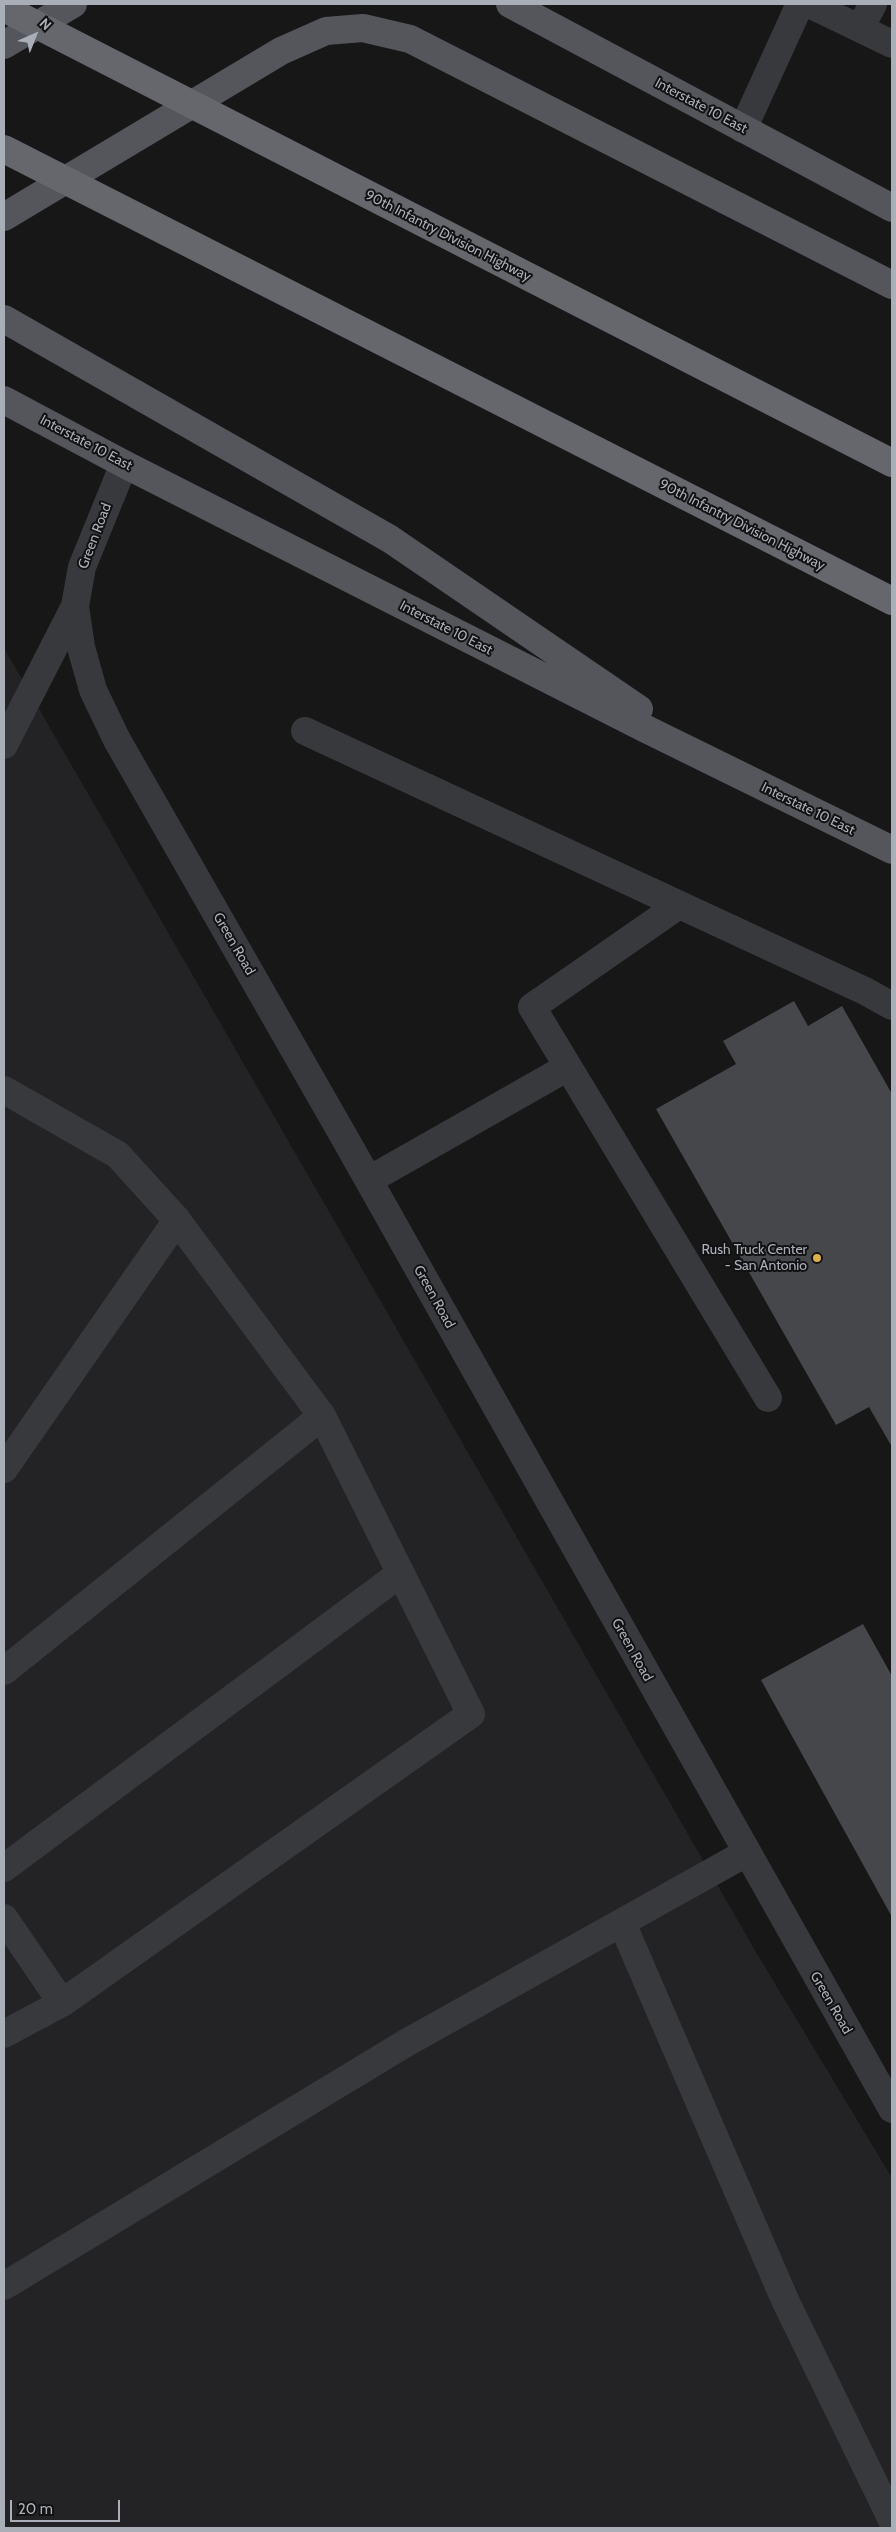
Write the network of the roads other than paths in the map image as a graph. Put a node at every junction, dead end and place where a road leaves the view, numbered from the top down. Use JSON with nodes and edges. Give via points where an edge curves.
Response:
{"nodes":[{"id":1,"x":73,"y":4,"type":"edge"},
{"id":2,"x":510,"y":4,"type":"edge"},
{"id":3,"x":800,"y":4,"type":"edge"},
{"id":4,"x":809,"y":4,"type":"edge"},
{"id":5,"x":873,"y":4,"type":"edge"},
{"id":6,"x":4,"y":8,"type":"edge"},
{"id":7,"x":860,"y":28,"type":"junction"},
{"id":8,"x":892,"y":44,"type":"edge"},
{"id":9,"x":4,"y":45,"type":"edge"},
{"id":10,"x":743,"y":129,"type":"junction"},
{"id":11,"x":4,"y":149,"type":"edge"},
{"id":12,"x":892,"y":208,"type":"edge"},
{"id":13,"x":4,"y":217,"type":"edge"},
{"id":14,"x":892,"y":284,"type":"edge"},
{"id":15,"x":4,"y":320,"type":"edge"},
{"id":16,"x":4,"y":400,"type":"edge"},
{"id":17,"x":892,"y":463,"type":"edge"},
{"id":18,"x":124,"y":464,"type":"junction"},
{"id":19,"x":892,"y":601,"type":"edge"},
{"id":20,"x":75,"y":606,"type":"junction"},
{"id":21,"x":305,"y":731,"type":"dead end"},
{"id":22,"x":4,"y":744,"type":"edge"},
{"id":23,"x":724,"y":768,"type":"junction"},
{"id":24,"x":892,"y":850,"type":"edge"},
{"id":25,"x":679,"y":905,"type":"junction"},
{"id":26,"x":892,"y":1006,"type":"edge"},
{"id":27,"x":568,"y":1067,"type":"junction"},
{"id":28,"x":4,"y":1090,"type":"edge"},
{"id":29,"x":369,"y":1180,"type":"junction"},
{"id":30,"x":177,"y":1220,"type":"junction"},
{"id":31,"x":768,"y":1398,"type":"dead end"},
{"id":32,"x":322,"y":1416,"type":"junction"},
{"id":33,"x":4,"y":1469,"type":"edge"},
{"id":34,"x":401,"y":1573,"type":"junction"},
{"id":35,"x":4,"y":1671,"type":"edge"},
{"id":36,"x":746,"y":1853,"type":"junction"},
{"id":37,"x":4,"y":1868,"type":"edge"},
{"id":38,"x":4,"y":1918,"type":"edge"},
{"id":39,"x":622,"y":1922,"type":"junction"},
{"id":40,"x":62,"y":2003,"type":"junction"},
{"id":41,"x":4,"y":2034,"type":"edge"},
{"id":42,"x":892,"y":2109,"type":"edge"},
{"id":43,"x":4,"y":2286,"type":"edge"},
{"id":44,"x":892,"y":2520,"type":"edge"}],
"edges":[{"from":1,"to":9,"type":"main road"},
{"from":2,"to":10,"type":"main road","name":"Interstate 10 East"},
{"from":3,"to":10,"type":"street"},
{"from":4,"to":7,"type":"street"},
{"from":5,"to":7,"type":"street"},
{"from":6,"to":17,"type":"highway","name":"90th Infantry Division Highway","bridge":true},
{"from":7,"to":8,"type":"street"},
{"from":10,"to":12,"type":"main road","name":"Interstate 10 East"},
{"from":11,"to":19,"type":"highway","name":"90th Infantry Division Highway","bridge":true},
{"from":13,"to":14,"type":"main road","via":[[281,51],[326,31],[362,28],[410,39]]},
{"from":15,"to":23,"type":"main road","via":[[390,539]]},
{"from":16,"to":18,"type":"main road","name":"Interstate 10 East"},
{"from":18,"to":20,"type":"street","name":"Green Road","via":[[82,567]]},
{"from":18,"to":23,"type":"main road","name":"Interstate 10 East"},
{"from":20,"to":22,"type":"street"},
{"from":20,"to":29,"type":"street","name":"Green Road","via":[[92,690],[117,740]]},
{"from":21,"to":25,"type":"street"},
{"from":23,"to":24,"type":"main road","name":"Interstate 10 East"},
{"from":25,"to":26,"type":"street"},
{"from":25,"to":27,"type":"street","via":[[532,1007]]},
{"from":27,"to":29,"type":"street"},
{"from":27,"to":31,"type":"street"},
{"from":28,"to":30,"type":"street","via":[[118,1155]]},
{"from":29,"to":36,"type":"street","name":"Green Road"},
{"from":30,"to":32,"type":"street"},
{"from":30,"to":33,"type":"street"},
{"from":32,"to":34,"type":"street"},
{"from":32,"to":35,"type":"street"},
{"from":34,"to":37,"type":"street"},
{"from":34,"to":40,"type":"street","via":[[471,1714]]},
{"from":36,"to":39,"type":"street"},
{"from":36,"to":42,"type":"street","name":"Green Road"},
{"from":38,"to":40,"type":"street"},
{"from":39,"to":43,"type":"street","via":[[406,2043]]},
{"from":39,"to":44,"type":"street","via":[[785,2300]]},
{"from":40,"to":41,"type":"street"}]}
